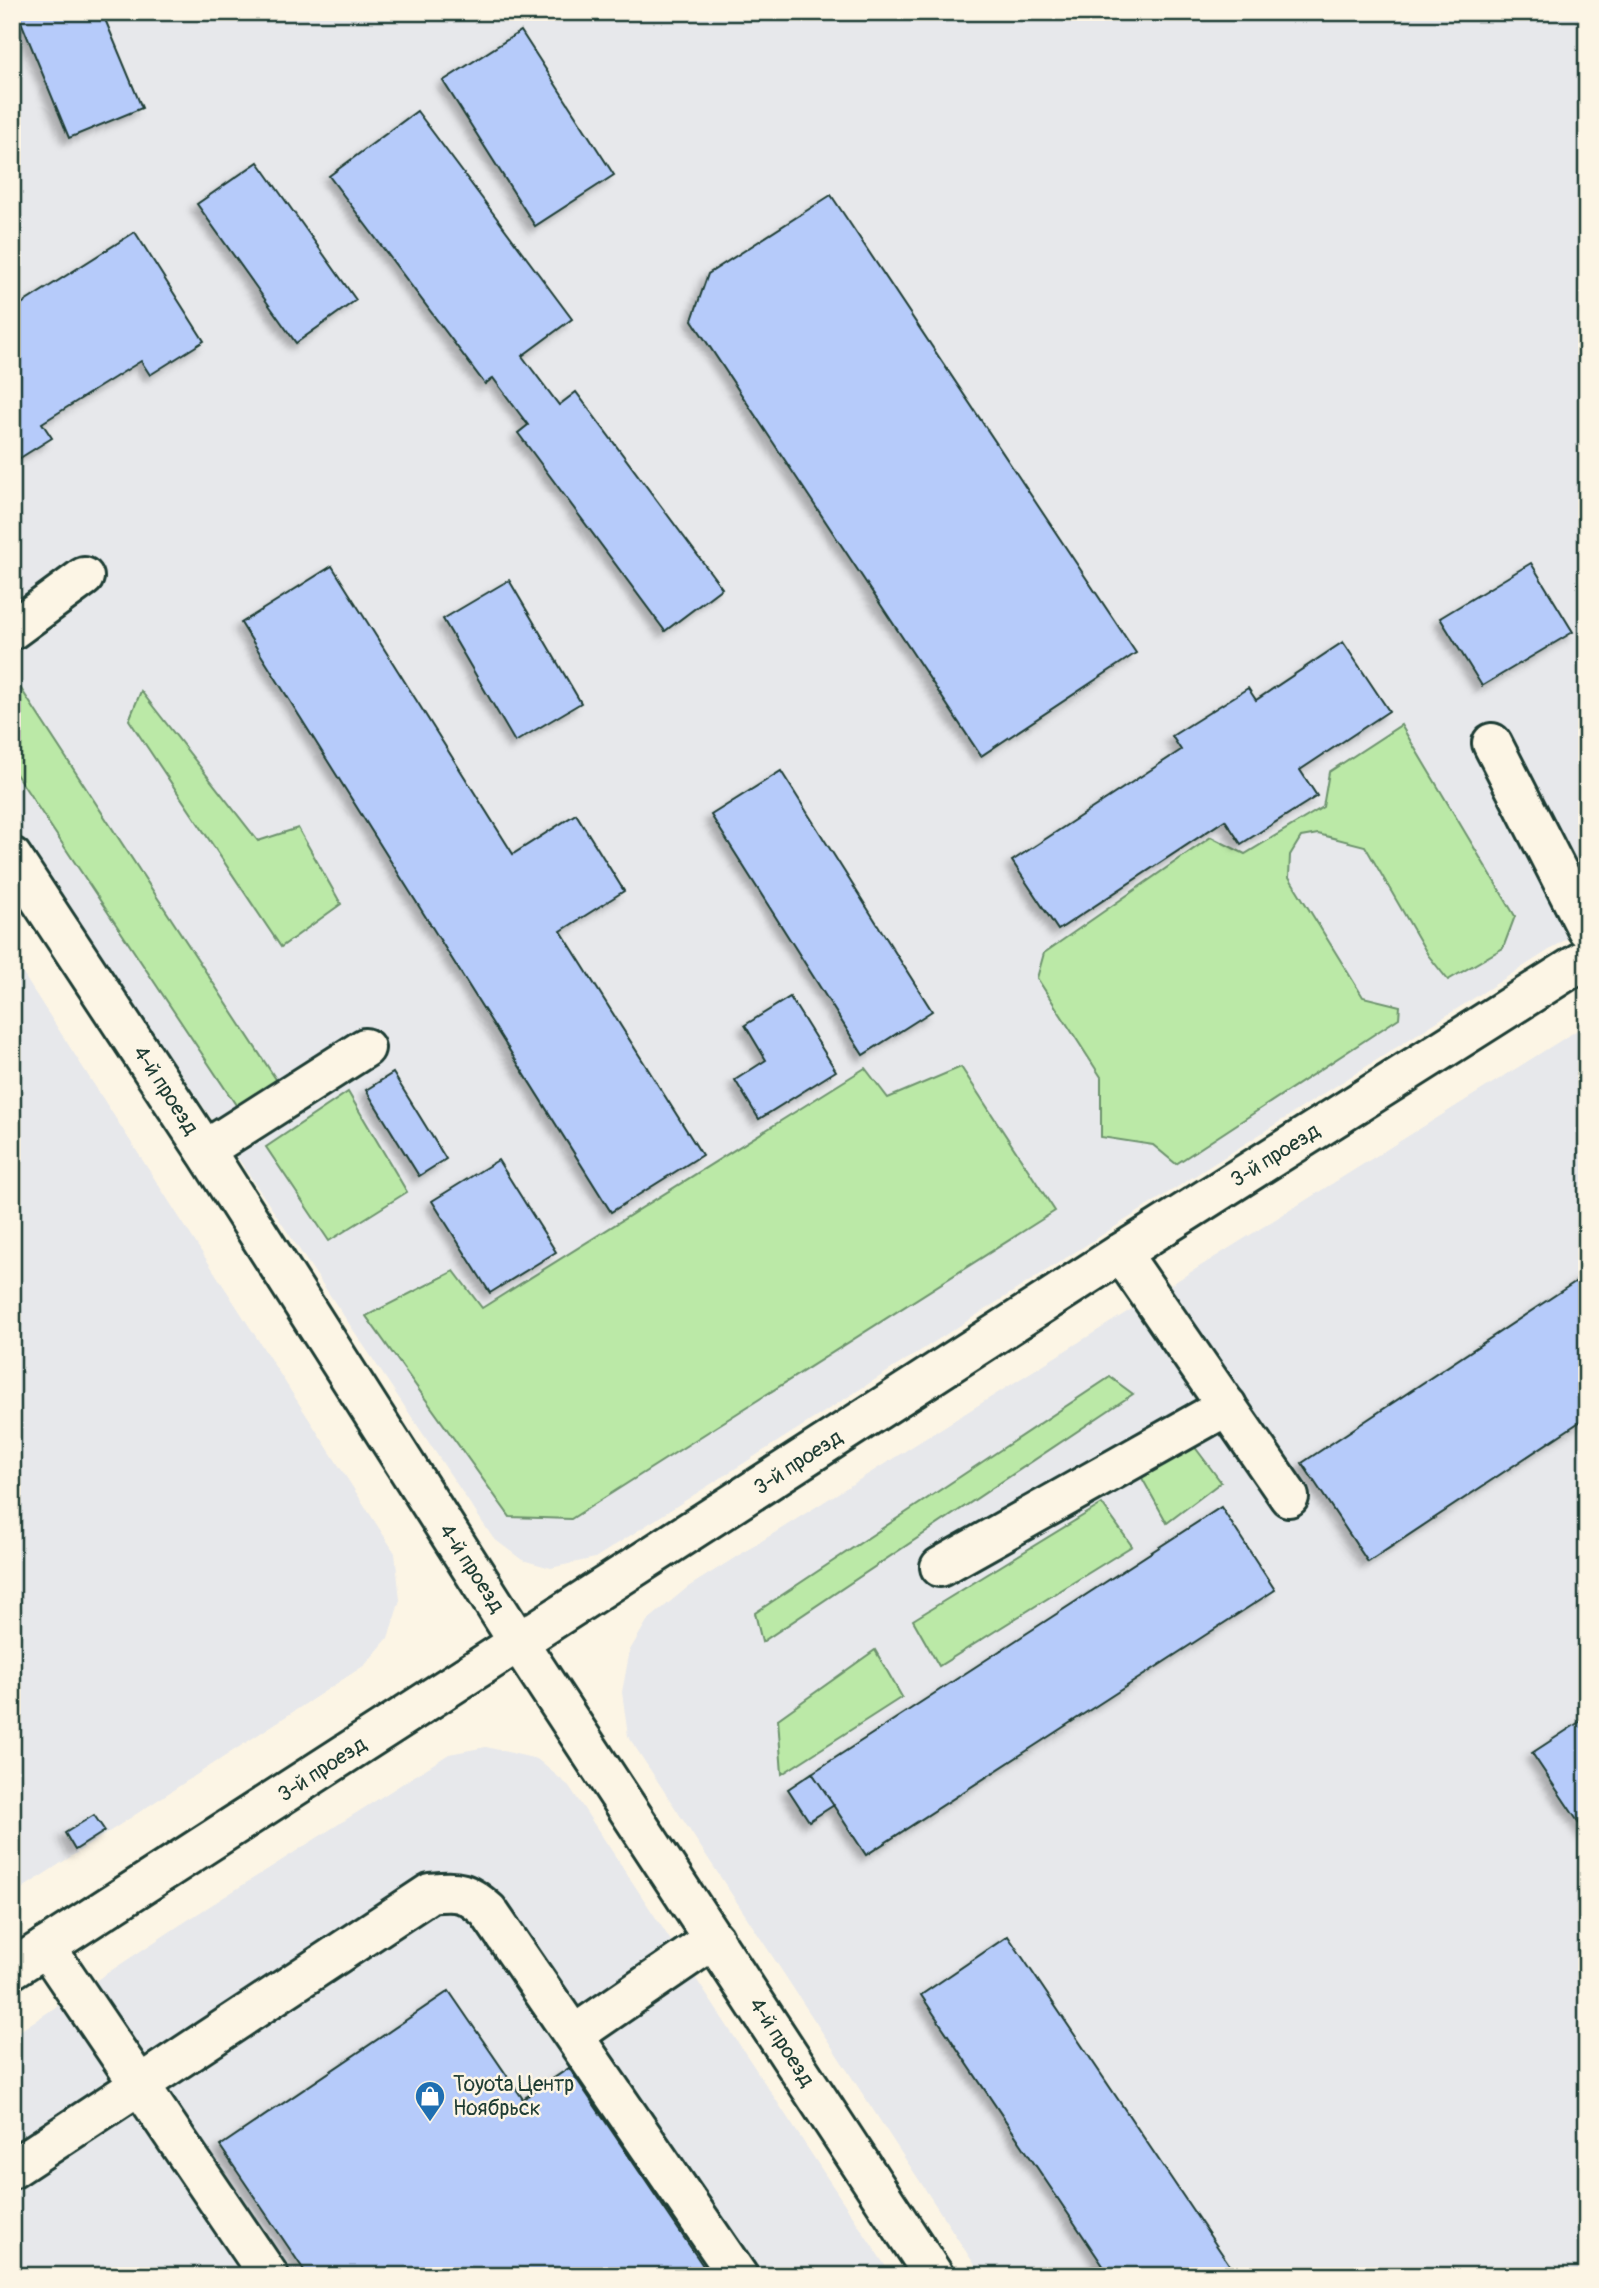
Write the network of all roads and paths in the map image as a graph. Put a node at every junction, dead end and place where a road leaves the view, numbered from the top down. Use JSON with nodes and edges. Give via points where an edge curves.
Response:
{"nodes":[{"id":1,"x":84,"y":577,"type":"dead end"},
{"id":2,"x":12,"y":630,"type":"edge"},
{"id":3,"x":1492,"y":743,"type":"dead end"},
{"id":4,"x":12,"y":857,"type":"edge"},
{"id":5,"x":1587,"y":929,"type":"edge"},
{"id":6,"x":1587,"y":958,"type":"edge"},
{"id":7,"x":365,"y":1048,"type":"dead end"},
{"id":8,"x":205,"y":1150,"type":"junction"},
{"id":9,"x":1121,"y":1253,"type":"junction"},
{"id":10,"x":1227,"y":1406,"type":"junction"},
{"id":11,"x":1289,"y":1497,"type":"dead end"},
{"id":12,"x":940,"y":1567,"type":"dead end"},
{"id":13,"x":519,"y":1643,"type":"junction"},
{"id":14,"x":714,"y":1939,"type":"junction"},
{"id":15,"x":46,"y":1947,"type":"junction"},
{"id":16,"x":12,"y":1969,"type":"edge"},
{"id":17,"x":574,"y":2035,"type":"junction"},
{"id":18,"x":140,"y":2085,"type":"junction"},
{"id":19,"x":12,"y":2169,"type":"edge"},
{"id":20,"x":269,"y":2276,"type":"edge"},
{"id":21,"x":738,"y":2276,"type":"edge"},
{"id":22,"x":934,"y":2276,"type":"edge"}],
"edges":[{"from":1,"to":2,"type":"street"},
{"from":3,"to":5,"type":"street"},
{"from":4,"to":8,"type":"street","name":"4-й проезд"},
{"from":6,"to":9,"type":"street","name":"3-й проезд"},
{"from":7,"to":8,"type":"street"},
{"from":8,"to":13,"type":"street","name":"4-й проезд"},
{"from":9,"to":10,"type":"street"},
{"from":9,"to":13,"type":"street","name":"3-й проезд"},
{"from":10,"to":11,"type":"street"},
{"from":10,"to":12,"type":"street"},
{"from":13,"to":14,"type":"street","name":"4-й проезд"},
{"from":13,"to":15,"type":"street","name":"3-й проезд"},
{"from":14,"to":17,"type":"street"},
{"from":14,"to":22,"type":"street","name":"4-й проезд"},
{"from":15,"to":16,"type":"street","name":"3-й проезд"},
{"from":15,"to":18,"type":"street"},
{"from":17,"to":18,"type":"street","via":[[488,1911],[471,1896],[452,1891],[430,1893]]},
{"from":17,"to":21,"type":"street"},
{"from":18,"to":19,"type":"street"},
{"from":18,"to":20,"type":"street"}]}
